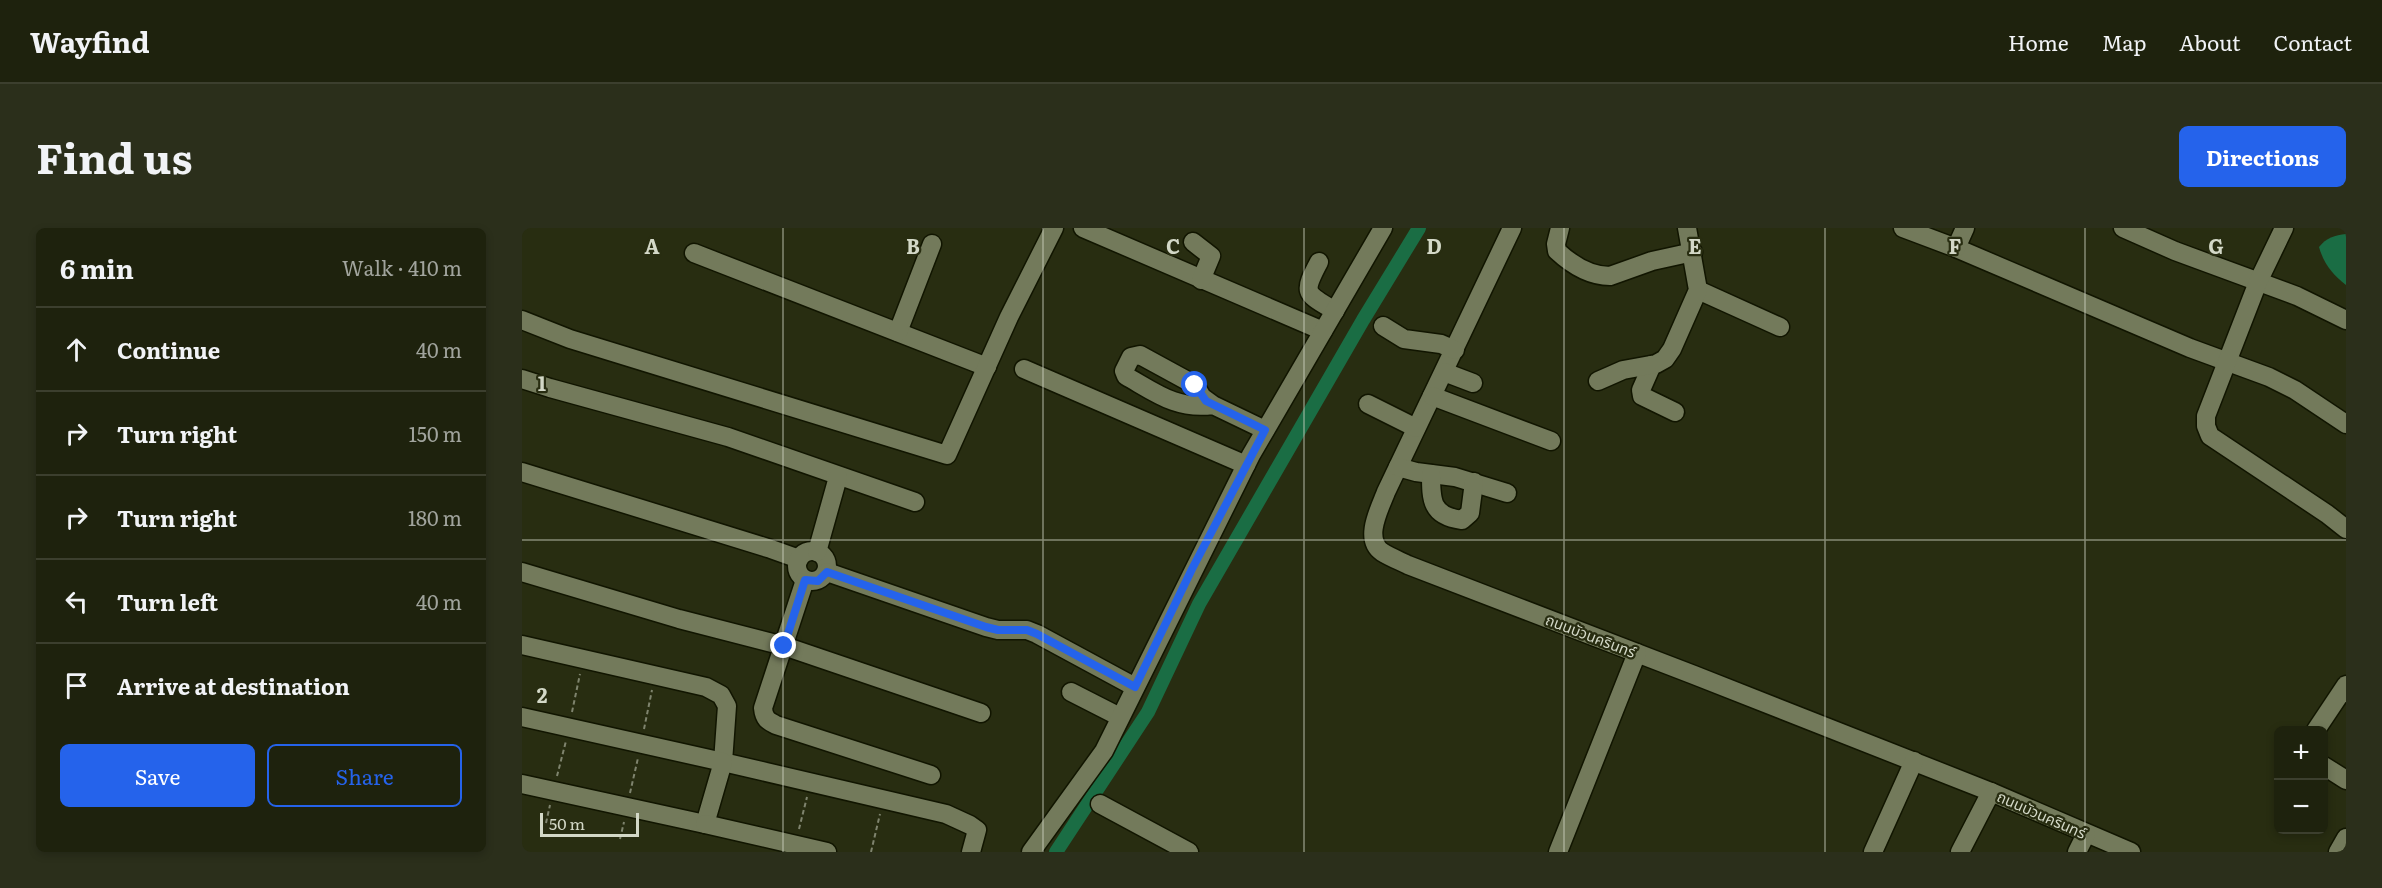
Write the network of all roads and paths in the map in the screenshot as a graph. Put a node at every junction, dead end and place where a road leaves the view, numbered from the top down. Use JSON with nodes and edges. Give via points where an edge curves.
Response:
{"nodes":[{"id":1,"x":1054,"y":228,"type":"edge"},
{"id":2,"x":1083,"y":228,"type":"edge"},
{"id":3,"x":1383,"y":228,"type":"edge"},
{"id":4,"x":1512,"y":228,"type":"edge"},
{"id":5,"x":1560,"y":228,"type":"edge"},
{"id":6,"x":1688,"y":228,"type":"edge"},
{"id":7,"x":1903,"y":228,"type":"edge"},
{"id":8,"x":1965,"y":228,"type":"edge"},
{"id":9,"x":2122,"y":228,"type":"edge"},
{"id":10,"x":2284,"y":228,"type":"edge"},
{"id":11,"x":1193,"y":242,"type":"dead end"},
{"id":12,"x":932,"y":244,"type":"dead end"},
{"id":13,"x":1956,"y":248,"type":"junction"},
{"id":14,"x":1693,"y":252,"type":"junction"},
{"id":15,"x":694,"y":253,"type":"dead end"},
{"id":16,"x":1318,"y":262,"type":"dead end"},
{"id":17,"x":1202,"y":280,"type":"junction"},
{"id":18,"x":2258,"y":282,"type":"junction"},
{"id":19,"x":1698,"y":290,"type":"junction"},
{"id":20,"x":1335,"y":311,"type":"junction"},
{"id":21,"x":522,"y":320,"type":"edge"},
{"id":22,"x":2346,"y":320,"type":"edge"},
{"id":23,"x":1383,"y":326,"type":"dead end"},
{"id":24,"x":1780,"y":327,"type":"dead end"},
{"id":25,"x":1323,"y":331,"type":"junction"},
{"id":26,"x":898,"y":332,"type":"junction"},
{"id":27,"x":1455,"y":350,"type":"junction"},
{"id":28,"x":2228,"y":360,"type":"junction"},
{"id":29,"x":1652,"y":365,"type":"junction"},
{"id":30,"x":987,"y":367,"type":"junction"},
{"id":31,"x":1024,"y":369,"type":"dead end"},
{"id":32,"x":1444,"y":372,"type":"junction"},
{"id":33,"x":522,"y":379,"type":"edge"},
{"id":34,"x":1598,"y":381,"type":"dead end"},
{"id":35,"x":1473,"y":383,"type":"dead end"},
{"id":36,"x":1432,"y":396,"type":"junction"},
{"id":37,"x":1368,"y":404,"type":"dead end"},
{"id":38,"x":1213,"y":405,"type":"dead end"},
{"id":39,"x":1676,"y":412,"type":"dead end"},
{"id":40,"x":2346,"y":424,"type":"edge"},
{"id":41,"x":1416,"y":428,"type":"junction"},
{"id":42,"x":1265,"y":430,"type":"junction"},
{"id":43,"x":1551,"y":441,"type":"dead end"},
{"id":44,"x":1246,"y":465,"type":"junction"},
{"id":45,"x":1398,"y":467,"type":"junction"},
{"id":46,"x":522,"y":472,"type":"edge"},
{"id":47,"x":1431,"y":474,"type":"junction"},
{"id":48,"x":838,"y":477,"type":"junction"},
{"id":49,"x":1474,"y":482,"type":"junction"},
{"id":50,"x":1507,"y":493,"type":"dead end"},
{"id":51,"x":915,"y":502,"type":"dead end"},
{"id":52,"x":2346,"y":529,"type":"edge"},
{"id":53,"x":817,"y":552,"type":"junction"},
{"id":54,"x":799,"y":559,"type":"junction"},
{"id":55,"x":522,"y":572,"type":"edge"},
{"id":56,"x":827,"y":572,"type":"junction"},
{"id":57,"x":805,"y":580,"type":"junction"},
{"id":58,"x":522,"y":645,"type":"edge"},
{"id":59,"x":784,"y":646,"type":"junction"},
{"id":60,"x":1637,"y":652,"type":"junction"},
{"id":61,"x":583,"y":659,"type":"junction"},
{"id":62,"x":655,"y":676,"type":"junction"},
{"id":63,"x":1135,"y":687,"type":"junction"},
{"id":64,"x":1071,"y":692,"type":"dead end"},
{"id":65,"x":2343,"y":695,"type":"edge"},
{"id":66,"x":981,"y":713,"type":"dead end"},
{"id":67,"x":522,"y":717,"type":"edge"},
{"id":68,"x":1120,"y":717,"type":"junction"},
{"id":69,"x":2319,"y":726,"type":"edge"},
{"id":70,"x":569,"y":728,"type":"junction"},
{"id":71,"x":641,"y":744,"type":"junction"},
{"id":72,"x":1914,"y":761,"type":"junction"},
{"id":73,"x":723,"y":762,"type":"junction"},
{"id":74,"x":2328,"y":769,"type":"edge"},
{"id":75,"x":931,"y":775,"type":"dead end"},
{"id":76,"x":2346,"y":780,"type":"edge"},
{"id":77,"x":810,"y":783,"type":"junction"},
{"id":78,"x":522,"y":784,"type":"edge"},
{"id":79,"x":553,"y":791,"type":"junction"},
{"id":80,"x":1991,"y":792,"type":"junction"},
{"id":81,"x":883,"y":800,"type":"junction"},
{"id":82,"x":1100,"y":804,"type":"dead end"},
{"id":83,"x":627,"y":807,"type":"junction"},
{"id":84,"x":705,"y":824,"type":"junction"},
{"id":85,"x":2086,"y":834,"type":"junction"},
{"id":86,"x":2346,"y":838,"type":"edge"},
{"id":87,"x":795,"y":845,"type":"junction"},
{"id":88,"x":827,"y":852,"type":"edge"},
{"id":89,"x":871,"y":852,"type":"edge"},
{"id":90,"x":971,"y":852,"type":"edge"},
{"id":91,"x":1031,"y":852,"type":"edge"},
{"id":92,"x":1189,"y":852,"type":"edge"},
{"id":93,"x":1558,"y":852,"type":"edge"},
{"id":94,"x":1873,"y":852,"type":"edge"},
{"id":95,"x":1960,"y":852,"type":"edge"},
{"id":96,"x":2077,"y":852,"type":"edge"},
{"id":97,"x":2131,"y":852,"type":"edge"},
{"id":98,"x":2338,"y":852,"type":"edge"}],
"edges":[{"from":1,"to":30,"type":"street"},
{"from":2,"to":17,"type":"street"},
{"from":3,"to":20,"type":"street"},
{"from":4,"to":27,"type":"street","name":"ถนนบัวนครินทร์"},
{"from":5,"to":14,"type":"street","via":[[1557,251],[1587,272],[1601,276]]},
{"from":6,"to":14,"type":"street"},
{"from":7,"to":13,"type":"street"},
{"from":8,"to":13,"type":"street"},
{"from":9,"to":18,"type":"street"},
{"from":10,"to":18,"type":"street"},
{"from":11,"to":17,"type":"street","via":[[1211,256]]},
{"from":12,"to":26,"type":"street"},
{"from":13,"to":28,"type":"street","via":[[2190,348]]},
{"from":14,"to":19,"type":"street"},
{"from":15,"to":26,"type":"street"},
{"from":16,"to":20,"type":"street","via":[[1307,288],[1313,298]]},
{"from":17,"to":25,"type":"street"},
{"from":18,"to":22,"type":"street"},
{"from":18,"to":28,"type":"street"},
{"from":19,"to":24,"type":"street"},
{"from":19,"to":29,"type":"street","via":[[1672,348],[1665,359]]},
{"from":20,"to":25,"type":"street"},
{"from":21,"to":30,"type":"street","via":[[570,339],[947,455]]},
{"from":23,"to":27,"type":"street","via":[[1404,339]]},
{"from":25,"to":42,"type":"street"},
{"from":26,"to":30,"type":"street"},
{"from":27,"to":32,"type":"street","name":"ถนนบัวนครินทร์"},
{"from":28,"to":40,"type":"street","via":[[2295,390]]},
{"from":28,"to":52,"type":"street","via":[[2206,416],[2210,436]]},
{"from":29,"to":34,"type":"street","via":[[1612,373]]},
{"from":29,"to":39,"type":"street","via":[[1642,396]]},
{"from":31,"to":44,"type":"street"},
{"from":32,"to":35,"type":"street"},
{"from":32,"to":36,"type":"street","name":"ถนนบัวนครินทร์"},
{"from":33,"to":48,"type":"street","via":[[728,437]]},
{"from":36,"to":41,"type":"street","name":"ถนนบัวนครินทร์"},
{"from":36,"to":43,"type":"street"},
{"from":37,"to":41,"type":"street"},
{"from":38,"to":42,"type":"street"},
{"from":41,"to":45,"type":"street","name":"ถนนบัวนครินทร์"},
{"from":42,"to":44,"type":"street"},
{"from":44,"to":63,"type":"street"},
{"from":45,"to":47,"type":"street"},
{"from":45,"to":60,"type":"street","name":"ถนนบัวนครินทร์","via":[[1375,524],[1373,538],[1379,550],[1408,565]]},
{"from":46,"to":54,"type":"street"},
{"from":47,"to":49,"type":"street"},
{"from":47,"to":49,"type":"street","via":[[1433,505],[1455,519],[1462,520],[1470,513]]},
{"from":48,"to":51,"type":"street"},
{"from":48,"to":53,"type":"street"},
{"from":49,"to":50,"type":"street"},
{"from":53,"to":54,"type":"street","via":[[806,552]]},
{"from":53,"to":56,"type":"street","via":[[826,560]]},
{"from":54,"to":57,"type":"street","via":[[798,571]]},
{"from":55,"to":59,"type":"street","via":[[679,620]]},
{"from":56,"to":57,"type":"street","via":[[818,581]]},
{"from":56,"to":63,"type":"street","via":[[986,627],[1027,630]]},
{"from":57,"to":59,"type":"street"},
{"from":58,"to":61,"type":"street"},
{"from":59,"to":66,"type":"street"},
{"from":59,"to":75,"type":"street","via":[[763,708],[767,720]]},
{"from":60,"to":72,"type":"street","name":"ถนนบัวนครินทร์"},
{"from":60,"to":93,"type":"street"},
{"from":61,"to":62,"type":"street"},
{"from":61,"to":70,"type":"path"},
{"from":62,"to":71,"type":"path"},
{"from":62,"to":73,"type":"street","via":[[706,687],[725,700],[728,706]]},
{"from":63,"to":68,"type":"street"},
{"from":64,"to":68,"type":"street"},
{"from":65,"to":69,"type":"street"},
{"from":67,"to":70,"type":"street"},
{"from":68,"to":91,"type":"street","via":[[1090,772]]},
{"from":70,"to":71,"type":"street"},
{"from":70,"to":79,"type":"path"},
{"from":71,"to":73,"type":"street"},
{"from":71,"to":83,"type":"path"},
{"from":72,"to":80,"type":"street","name":"ถนนบัวนครินทร์"},
{"from":72,"to":94,"type":"street"},
{"from":73,"to":77,"type":"street"},
{"from":73,"to":84,"type":"street"},
{"from":74,"to":76,"type":"street"},
{"from":77,"to":81,"type":"street"},
{"from":77,"to":87,"type":"path"},
{"from":78,"to":79,"type":"street"},
{"from":79,"to":83,"type":"street"},
{"from":80,"to":85,"type":"street","name":"ถนนบัวนครินทร์"},
{"from":80,"to":95,"type":"street"},
{"from":81,"to":89,"type":"path"},
{"from":81,"to":90,"type":"street","via":[[946,814],[970,825],[977,830]]},
{"from":82,"to":92,"type":"street"},
{"from":83,"to":84,"type":"street"},
{"from":84,"to":87,"type":"street"},
{"from":85,"to":96,"type":"street"},
{"from":85,"to":97,"type":"street","name":"ถนนบัวนครินทร์"},
{"from":86,"to":98,"type":"street"},
{"from":87,"to":88,"type":"street"}]}
